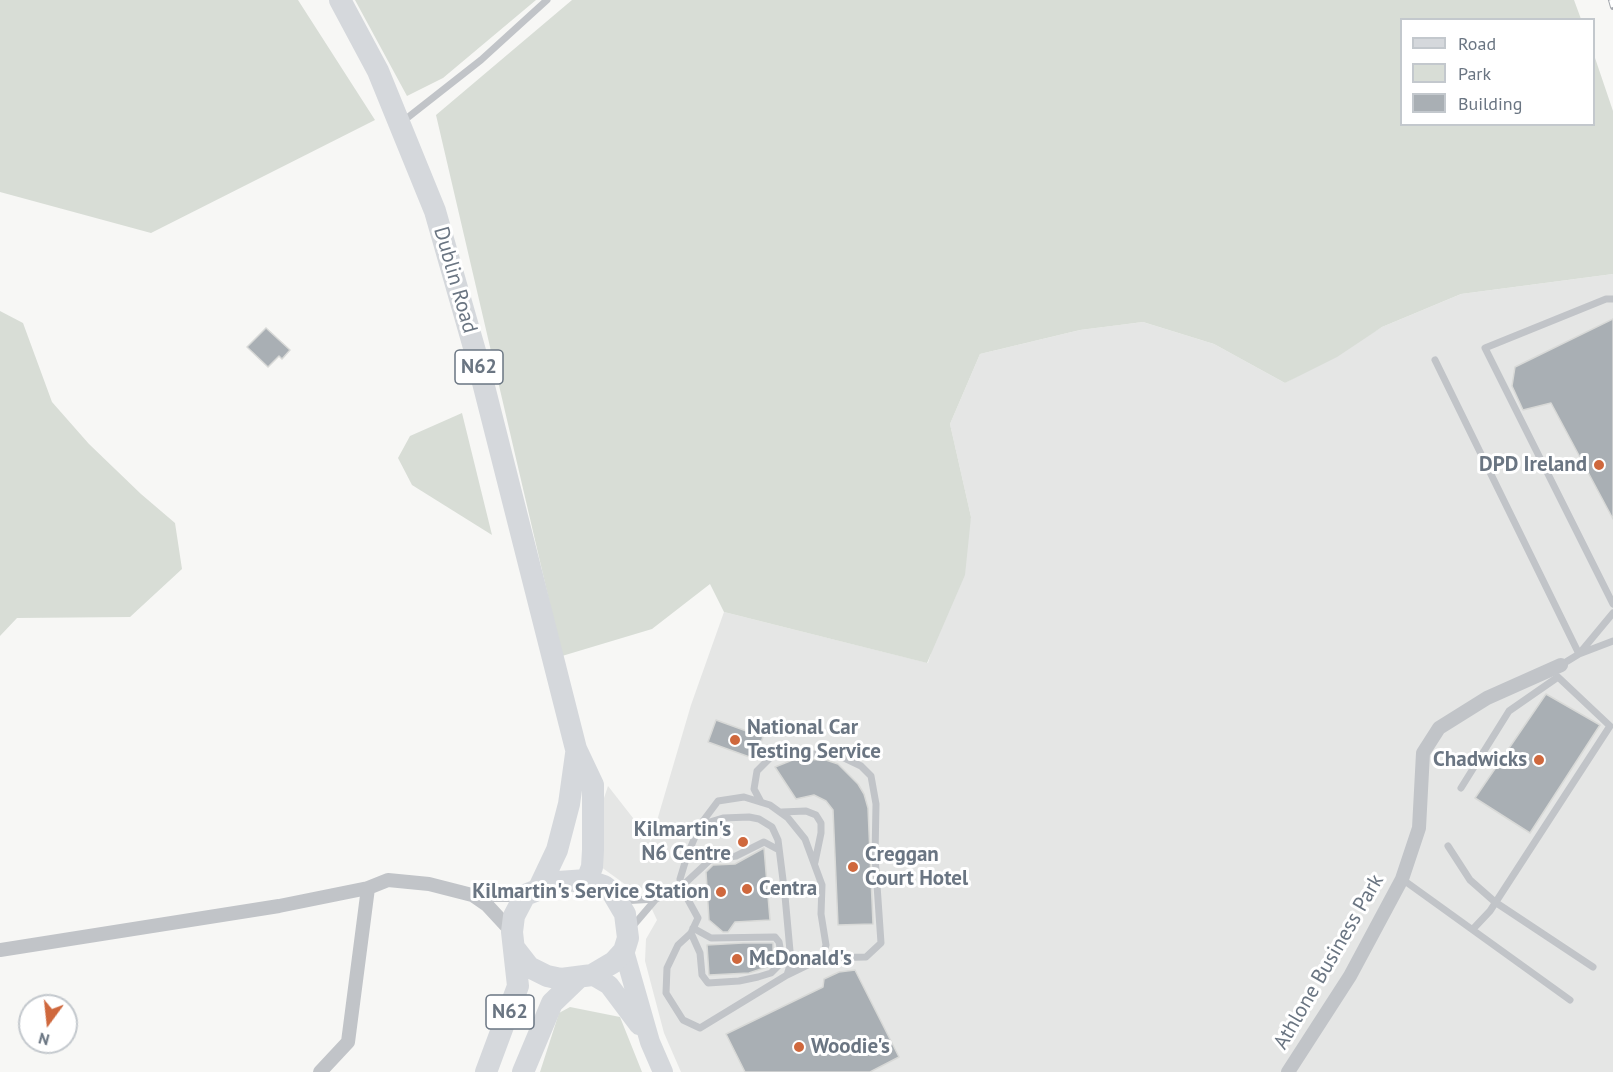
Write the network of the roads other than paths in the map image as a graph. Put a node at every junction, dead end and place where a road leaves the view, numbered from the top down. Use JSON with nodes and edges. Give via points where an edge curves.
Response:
{"nodes":[{"id":1,"x":340,"y":0,"type":"edge"},
{"id":2,"x":547,"y":0,"type":"edge"},
{"id":3,"x":400,"y":124,"type":"junction"},
{"id":4,"x":1613,"y":299,"type":"edge"},
{"id":5,"x":1435,"y":360,"type":"dead end"},
{"id":6,"x":1613,"y":604,"type":"edge"},
{"id":7,"x":1613,"y":613,"type":"edge"},
{"id":8,"x":1613,"y":641,"type":"edge"},
{"id":9,"x":1579,"y":654,"type":"junction"},
{"id":10,"x":1561,"y":665,"type":"joint"},
{"id":11,"x":576,"y":749,"type":"junction"},
{"id":12,"x":1461,"y":788,"type":"dead end"},
{"id":13,"x":761,"y":802,"type":"junction"},
{"id":14,"x":780,"y":812,"type":"junction"},
{"id":15,"x":700,"y":825,"type":"junction"},
{"id":16,"x":1448,"y":846,"type":"dead end"},
{"id":17,"x":779,"y":850,"type":"junction"},
{"id":18,"x":815,"y":862,"type":"junction"},
{"id":19,"x":1402,"y":879,"type":"junction"},
{"id":20,"x":586,"y":880,"type":"junction"},
{"id":21,"x":681,"y":887,"type":"junction"},
{"id":22,"x":368,"y":888,"type":"junction"},
{"id":23,"x":532,"y":891,"type":"junction"},
{"id":24,"x":472,"y":895,"type":"junction"},
{"id":25,"x":656,"y":899,"type":"junction"},
{"id":26,"x":619,"y":901,"type":"junction"},
{"id":27,"x":1495,"y":902,"type":"junction"},
{"id":28,"x":1473,"y":929,"type":"junction"},
{"id":29,"x":692,"y":931,"type":"junction"},
{"id":30,"x":514,"y":941,"type":"junction"},
{"id":31,"x":626,"y":942,"type":"junction"},
{"id":32,"x":0,"y":950,"type":"edge"},
{"id":33,"x":822,"y":958,"type":"junction"},
{"id":34,"x":1593,"y":967,"type":"dead end"},
{"id":35,"x":787,"y":975,"type":"junction"},
{"id":36,"x":586,"y":976,"type":"junction"},
{"id":37,"x":1570,"y":1000,"type":"dead end"},
{"id":38,"x":650,"y":1042,"type":"junction"},
{"id":39,"x":320,"y":1072,"type":"edge"},
{"id":40,"x":486,"y":1072,"type":"edge"},
{"id":41,"x":523,"y":1072,"type":"edge"},
{"id":42,"x":663,"y":1072,"type":"edge"},
{"id":43,"x":1288,"y":1072,"type":"edge"}],
"edges":[{"from":1,"to":3,"type":"main road","name":"Dublin Road","number":"N62","via":[[378,71]]},
{"from":2,"to":3,"type":"lane","via":[[481,60]]},
{"from":3,"to":11,"type":"main road","name":"Dublin Road","number":"N62","via":[[435,211],[472,341]]},
{"from":4,"to":6,"type":"lane","via":[[1485,348]]},
{"from":5,"to":9,"type":"lane"},
{"from":7,"to":9,"type":"lane"},
{"from":8,"to":9,"type":"lane"},
{"from":9,"to":10,"type":"lane"},
{"from":10,"to":19,"type":"street","name":"Athlone Business Park","via":[[1487,698],[1439,728],[1424,753],[1419,828]]},
{"from":11,"to":20,"type":"main road","name":"Dublin Road","number":"N62","via":[[593,785],[592,867]]},
{"from":11,"to":23,"type":"main road","name":"Dublin Road","number":"N62","via":[[572,796],[557,850]]},
{"from":12,"to":27,"type":"lane","via":[[1509,711],[1557,677],[1610,726]]},
{"from":13,"to":14,"type":"lane"},
{"from":13,"to":15,"type":"lane","via":[[744,797],[718,801]]},
{"from":13,"to":33,"type":"lane","via":[[754,789],[757,771],[771,757],[790,753],[838,755],[861,766],[871,776],[876,804],[881,943],[866,957]]},
{"from":14,"to":18,"type":"lane","via":[[805,839]]},
{"from":14,"to":18,"type":"lane","via":[[806,811],[816,815],[821,833]]},
{"from":15,"to":17,"type":"lane","via":[[723,818],[759,819],[772,827]]},
{"from":15,"to":21,"type":"lane","via":[[687,856]]},
{"from":16,"to":27,"type":"lane","via":[[1470,880]]},
{"from":17,"to":21,"type":"lane","via":[[764,842],[735,856],[710,860]]},
{"from":17,"to":35,"type":"lane","via":[[791,962]]},
{"from":18,"to":33,"type":"lane","via":[[822,885],[826,945]]},
{"from":19,"to":28,"type":"lane"},
{"from":19,"to":43,"type":"street","name":"Athlone Business Park","via":[[1350,976]]},
{"from":20,"to":23,"type":"main road","via":[[558,882]]},
{"from":20,"to":26,"type":"main road","via":[[604,886]]},
{"from":21,"to":25,"type":"lane"},
{"from":21,"to":29,"type":"lane","via":[[698,918]]},
{"from":22,"to":24,"type":"street","via":[[388,880],[429,884]]},
{"from":22,"to":32,"type":"street"},
{"from":22,"to":39,"type":"street","via":[[348,1042]]},
{"from":23,"to":24,"type":"street"},
{"from":23,"to":30,"type":"main road","number":"N62","via":[[514,916]]},
{"from":24,"to":30,"type":"street","via":[[487,905]]},
{"from":25,"to":26,"type":"lane"},
{"from":25,"to":31,"type":"lane"},
{"from":26,"to":31,"type":"main road"},
{"from":27,"to":28,"type":"lane"},
{"from":27,"to":34,"type":"lane"},
{"from":28,"to":37,"type":"lane"},
{"from":29,"to":29,"type":"lane","via":[[702,975],[708,983],[758,977],[778,966],[781,953],[775,937],[711,938]]},
{"from":29,"to":35,"type":"lane","via":[[678,945],[667,968],[666,993],[683,1020],[700,1028]]},
{"from":30,"to":36,"type":"main road","number":"N62","via":[[530,967],[547,976]]},
{"from":30,"to":40,"type":"main road","number":"N62","via":[[518,986]]},
{"from":31,"to":36,"type":"main road","number":"N62","via":[[614,962]]},
{"from":31,"to":38,"type":"main road"},
{"from":33,"to":35,"type":"lane"},
{"from":36,"to":38,"type":"main road","via":[[609,985]]},
{"from":36,"to":41,"type":"main road","number":"N62","via":[[552,1003]]},
{"from":38,"to":42,"type":"main road"}]}
